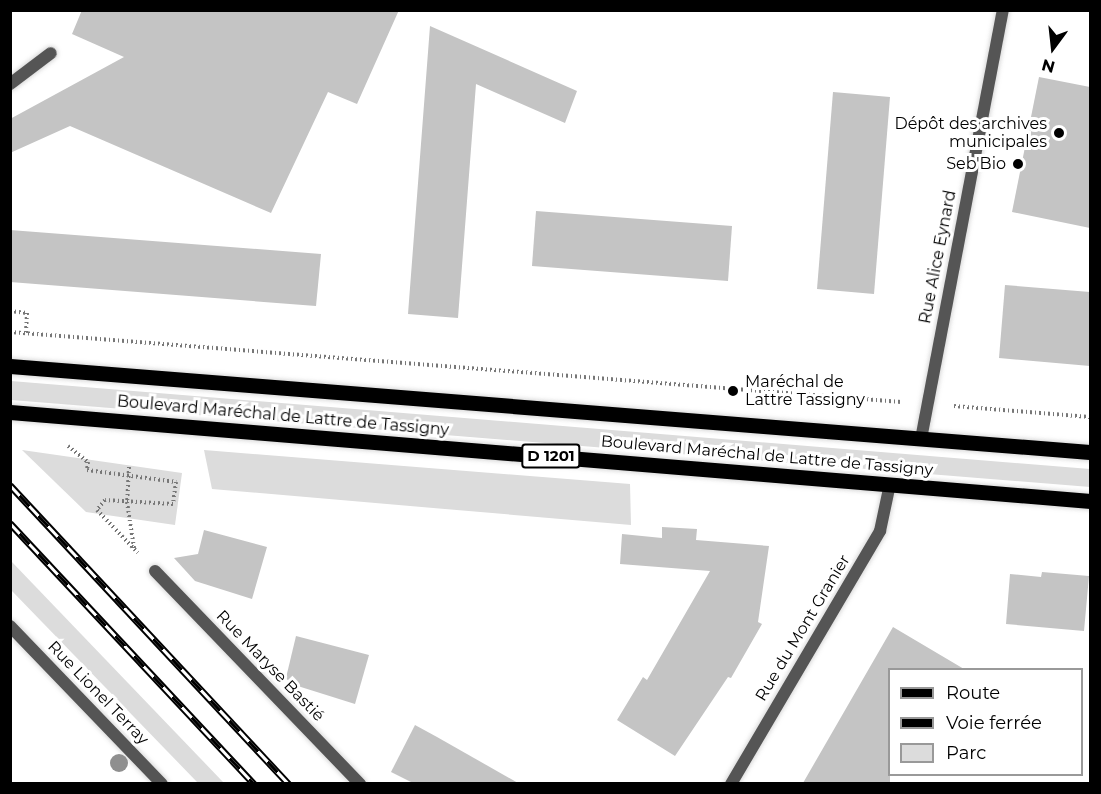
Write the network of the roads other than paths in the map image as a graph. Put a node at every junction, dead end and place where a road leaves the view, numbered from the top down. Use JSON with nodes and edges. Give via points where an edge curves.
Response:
{"nodes":[{"id":1,"x":1003,"y":10,"type":"edge"},
{"id":2,"x":51,"y":53,"type":"dead end"},
{"id":3,"x":10,"y":84,"type":"edge"},
{"id":4,"x":10,"y":366,"type":"edge"},
{"id":5,"x":10,"y":412,"type":"edge"},
{"id":6,"x":921,"y":439,"type":"junction"},
{"id":7,"x":1090,"y":452,"type":"edge"},
{"id":8,"x":890,"y":484,"type":"junction"},
{"id":9,"x":1090,"y":501,"type":"edge"},
{"id":10,"x":156,"y":571,"type":"road end"},
{"id":11,"x":10,"y":626,"type":"edge"},
{"id":12,"x":162,"y":783,"type":"edge"},
{"id":13,"x":360,"y":783,"type":"edge"},
{"id":14,"x":731,"y":783,"type":"edge"}],
"edges":[{"from":1,"to":6,"type":"street","name":"Rue Alice Eynard"},
{"from":2,"to":3,"type":"street"},
{"from":4,"to":6,"type":"main road","name":"Boulevard Maréchal de Lattre de Tassigny"},
{"from":5,"to":8,"type":"main road","name":"Boulevard Maréchal de Lattre de Tassigny","number":"D 1201"},
{"from":6,"to":7,"type":"main road","name":"Boulevard Maréchal de Lattre de Tassigny"},
{"from":8,"to":9,"type":"main road","name":"Boulevard Maréchal de Lattre de Tassigny","number":"D 1201"},
{"from":8,"to":14,"type":"street","name":"Rue du Mont Granier","via":[[880,531]]},
{"from":10,"to":13,"type":"street","name":"Rue Maryse Bastié"},
{"from":11,"to":12,"type":"street","name":"Rue Lionel Terray"}]}
